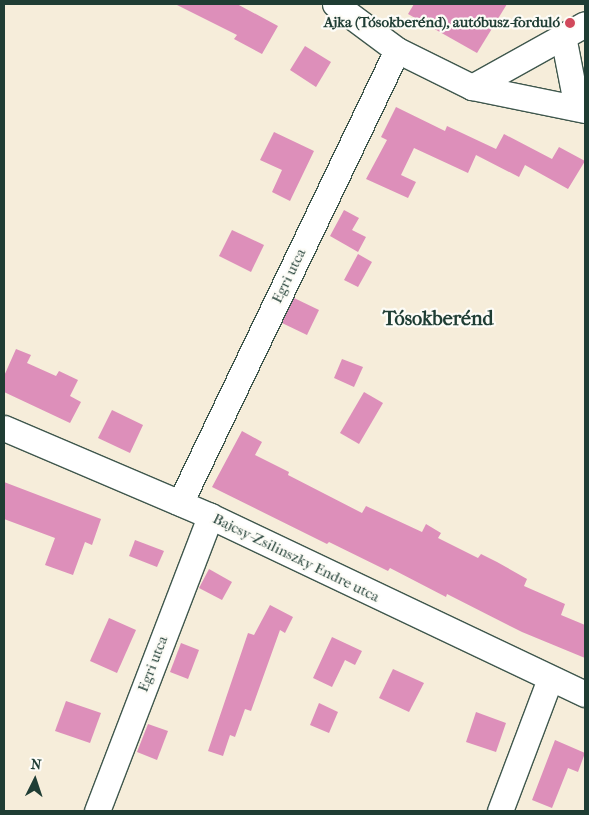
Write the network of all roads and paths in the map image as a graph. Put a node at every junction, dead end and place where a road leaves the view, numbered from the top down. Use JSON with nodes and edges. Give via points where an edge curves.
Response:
{"nodes":[{"id":1,"x":335,"y":4,"type":"edge"},
{"id":2,"x":585,"y":24,"type":"edge"},
{"id":3,"x":563,"y":36,"type":"junction"},
{"id":4,"x":397,"y":50,"type":"junction"},
{"id":5,"x":472,"y":87,"type":"junction"},
{"id":6,"x":581,"y":109,"type":"edge"},
{"id":7,"x":4,"y":428,"type":"edge"},
{"id":8,"x":180,"y":503,"type":"junction"},
{"id":9,"x":210,"y":516,"type":"junction"},
{"id":10,"x":550,"y":679,"type":"junction"},
{"id":11,"x":585,"y":694,"type":"edge"},
{"id":12,"x":97,"y":811,"type":"edge"},
{"id":13,"x":500,"y":811,"type":"edge"}],
"edges":[{"from":1,"to":4,"type":"street"},
{"from":2,"to":3,"type":"street"},
{"from":3,"to":5,"type":"street"},
{"from":3,"to":6,"type":"street"},
{"from":4,"to":5,"type":"street"},
{"from":4,"to":8,"type":"street","name":"Egri utca"},
{"from":5,"to":6,"type":"street"},
{"from":7,"to":8,"type":"street","name":"Bajcsy-Zsilinszky Endre utca"},
{"from":8,"to":9,"type":"street","name":"Bajcsy-Zsilinszky Endre utca"},
{"from":9,"to":10,"type":"street","name":"Bajcsy-Zsilinszky Endre utca"},
{"from":9,"to":12,"type":"street","name":"Egri utca"},
{"from":10,"to":11,"type":"street","name":"Bajcsy-Zsilinszky Endre utca"},
{"from":10,"to":13,"type":"street"}]}
